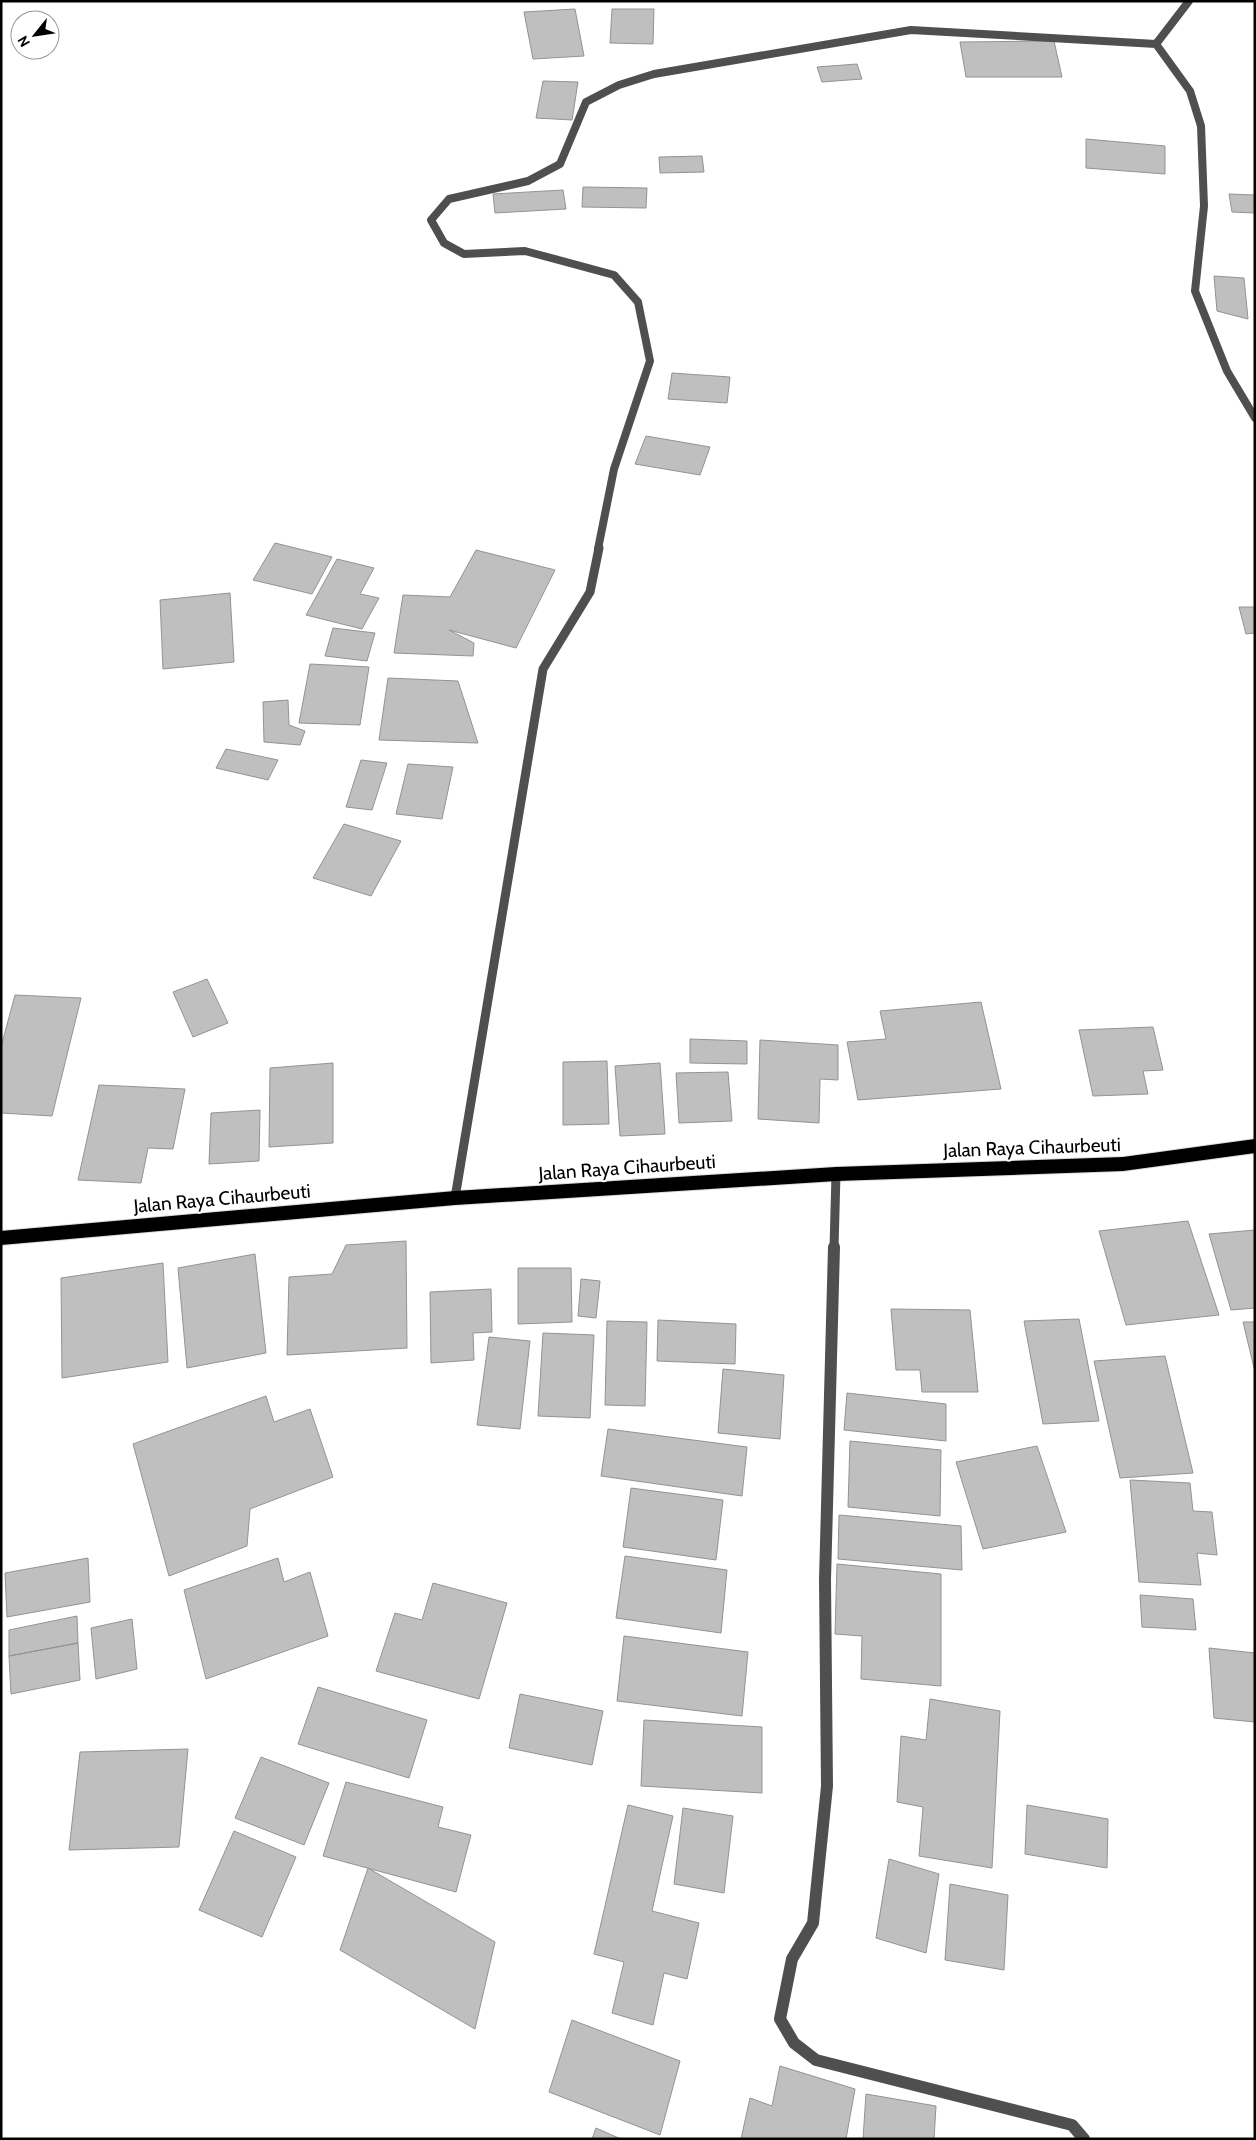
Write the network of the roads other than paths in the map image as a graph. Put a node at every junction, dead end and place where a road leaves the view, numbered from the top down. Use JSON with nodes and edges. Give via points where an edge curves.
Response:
{"nodes":[{"id":1,"x":1189,"y":1,"type":"edge"},
{"id":2,"x":1156,"y":44,"type":"junction"},
{"id":3,"x":1255,"y":418,"type":"edge"},
{"id":4,"x":1255,"y":1146,"type":"edge"},
{"id":5,"x":836,"y":1174,"type":"junction"},
{"id":6,"x":455,"y":1198,"type":"junction"},
{"id":7,"x":1,"y":1238,"type":"edge"},
{"id":8,"x":1084,"y":2139,"type":"edge"}],
"edges":[{"from":1,"to":2,"type":"street"},
{"from":2,"to":3,"type":"street","via":[[1190,91],[1201,126],[1204,206],[1195,291],[1227,371]]},
{"from":2,"to":6,"type":"street","via":[[911,30],[651,74],[586,102],[560,164],[528,181],[449,199],[431,220],[444,244],[464,254],[525,251],[614,274],[638,302],[650,361],[614,469],[590,592],[543,669]]},
{"from":4,"to":5,"type":"highway","name":"Jalan Raya Cihaurbeuti","via":[[1123,1164]]},
{"from":5,"to":6,"type":"highway","name":"Jalan Raya Cihaurbeuti"},
{"from":5,"to":8,"type":"street","via":[[824,1580],[827,1786],[813,1923],[792,1959],[780,2019],[794,2043],[816,2060],[1072,2125]]},
{"from":6,"to":7,"type":"highway","name":"Jalan Raya Cihaurbeuti"}]}
